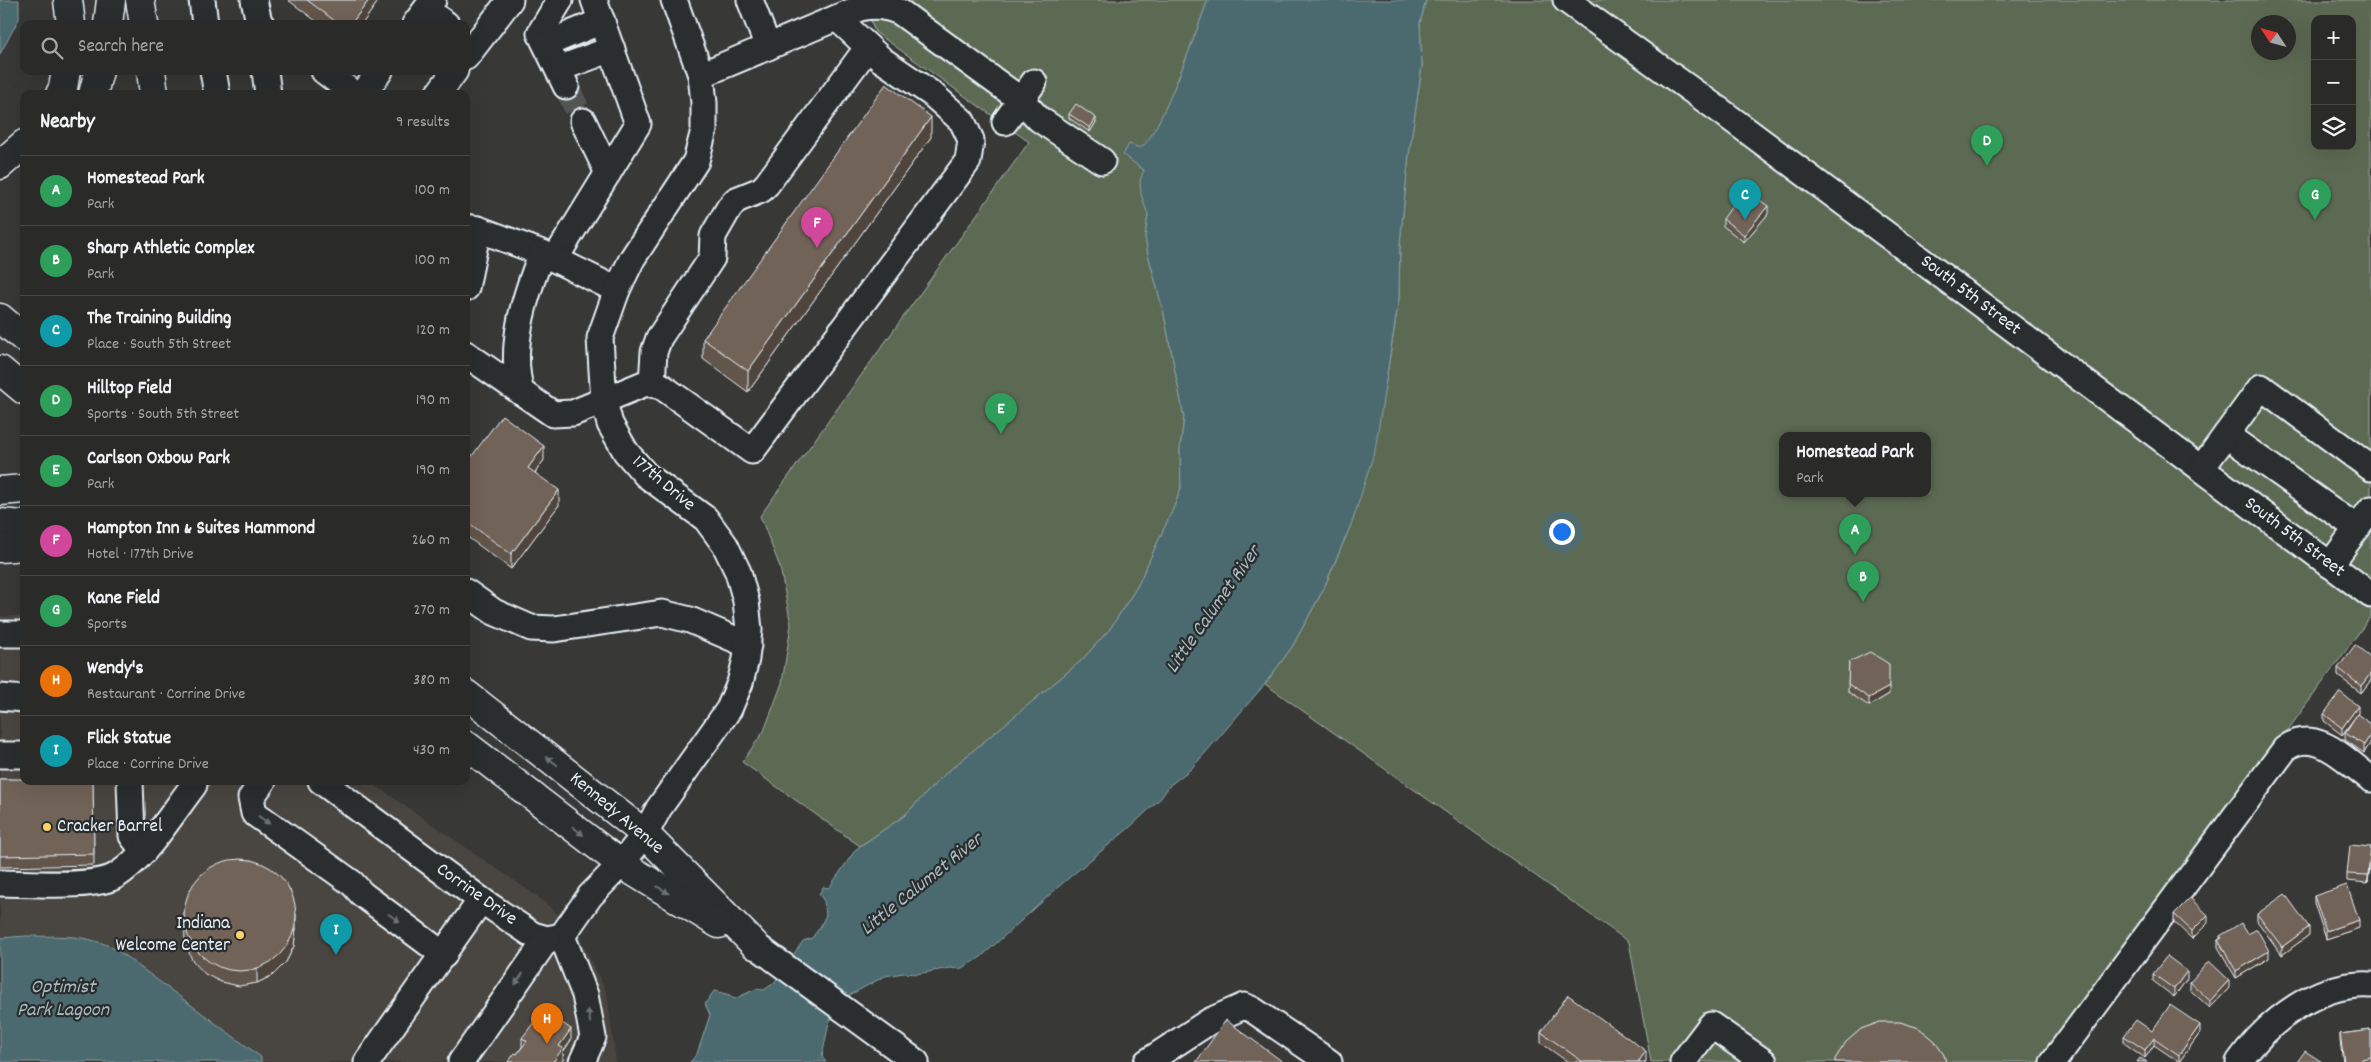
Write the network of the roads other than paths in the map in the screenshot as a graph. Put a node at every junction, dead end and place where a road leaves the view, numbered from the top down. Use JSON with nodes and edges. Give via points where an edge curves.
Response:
{"nodes":[{"id":1,"x":68,"y":0,"type":"edge"},
{"id":2,"x":111,"y":0,"type":"edge"},
{"id":3,"x":140,"y":0,"type":"edge"},
{"id":4,"x":202,"y":0,"type":"edge"},
{"id":5,"x":510,"y":0,"type":"edge"},
{"id":6,"x":560,"y":0,"type":"edge"},
{"id":7,"x":674,"y":0,"type":"edge"},
{"id":8,"x":750,"y":0,"type":"edge"},
{"id":9,"x":1566,"y":0,"type":"edge"},
{"id":10,"x":425,"y":11,"type":"edge"},
{"id":11,"x":598,"y":11,"type":"edge"},
{"id":12,"x":837,"y":18,"type":"junction"},
{"id":13,"x":70,"y":20,"type":"edge"},
{"id":14,"x":108,"y":20,"type":"edge"},
{"id":15,"x":143,"y":20,"type":"edge"},
{"id":16,"x":204,"y":20,"type":"edge"},
{"id":17,"x":440,"y":20,"type":"edge"},
{"id":18,"x":546,"y":44,"type":"junction"},
{"id":19,"x":470,"y":46,"type":"edge"},
{"id":20,"x":768,"y":46,"type":"junction"},
{"id":21,"x":868,"y":47,"type":"junction"},
{"id":22,"x":612,"y":49,"type":"junction"},
{"id":23,"x":65,"y":75,"type":"edge"},
{"id":24,"x":98,"y":75,"type":"edge"},
{"id":25,"x":152,"y":75,"type":"edge"},
{"id":26,"x":214,"y":75,"type":"edge"},
{"id":27,"x":266,"y":75,"type":"edge"},
{"id":28,"x":329,"y":75,"type":"edge"},
{"id":29,"x":377,"y":75,"type":"edge"},
{"id":30,"x":452,"y":75,"type":"edge"},
{"id":31,"x":701,"y":75,"type":"junction"},
{"id":32,"x":62,"y":90,"type":"edge"},
{"id":33,"x":94,"y":90,"type":"edge"},
{"id":34,"x":153,"y":90,"type":"edge"},
{"id":35,"x":216,"y":90,"type":"edge"},
{"id":36,"x":267,"y":90,"type":"edge"},
{"id":37,"x":348,"y":90,"type":"edge"},
{"id":38,"x":366,"y":90,"type":"edge"},
{"id":39,"x":441,"y":90,"type":"edge"},
{"id":40,"x":1028,"y":91,"type":"junction"},
{"id":41,"x":583,"y":121,"type":"tunnel mouth"},
{"id":42,"x":1005,"y":122,"type":"dead end"},
{"id":43,"x":20,"y":148,"type":"edge"},
{"id":44,"x":1102,"y":161,"type":"dead end"},
{"id":45,"x":0,"y":165,"type":"edge"},
{"id":46,"x":608,"y":173,"type":"junction"},
{"id":47,"x":472,"y":228,"type":"edge"},
{"id":48,"x":470,"y":248,"type":"edge"},
{"id":49,"x":549,"y":256,"type":"junction"},
{"id":50,"x":617,"y":290,"type":"junction"},
{"id":51,"x":0,"y":318,"type":"edge"},
{"id":52,"x":20,"y":335,"type":"edge"},
{"id":53,"x":470,"y":357,"type":"edge"},
{"id":54,"x":0,"y":370,"type":"edge"},
{"id":55,"x":652,"y":383,"type":"junction"},
{"id":56,"x":20,"y":387,"type":"edge"},
{"id":57,"x":521,"y":392,"type":"junction"},
{"id":58,"x":604,"y":402,"type":"junction"},
{"id":59,"x":2226,"y":435,"type":"junction"},
{"id":60,"x":2201,"y":468,"type":"junction"},
{"id":61,"x":2371,"y":468,"type":"edge"},
{"id":62,"x":20,"y":489,"type":"edge"},
{"id":63,"x":0,"y":491,"type":"edge"},
{"id":64,"x":2364,"y":519,"type":"edge"},
{"id":65,"x":0,"y":523,"type":"edge"},
{"id":66,"x":20,"y":525,"type":"edge"},
{"id":67,"x":20,"y":546,"type":"edge"},
{"id":68,"x":0,"y":548,"type":"edge"},
{"id":69,"x":2330,"y":565,"type":"junction"},
{"id":70,"x":470,"y":595,"type":"edge"},
{"id":71,"x":2371,"y":595,"type":"edge"},
{"id":72,"x":0,"y":634,"type":"edge"},
{"id":73,"x":20,"y":634,"type":"edge"},
{"id":74,"x":748,"y":645,"type":"junction"},
{"id":75,"x":0,"y":697,"type":"edge"},
{"id":76,"x":470,"y":697,"type":"edge"},
{"id":77,"x":20,"y":699,"type":"edge"},
{"id":78,"x":470,"y":749,"type":"edge"},
{"id":79,"x":0,"y":754,"type":"edge"},
{"id":80,"x":20,"y":755,"type":"edge"},
{"id":81,"x":2371,"y":779,"type":"edge"},
{"id":82,"x":130,"y":785,"type":"edge"},
{"id":83,"x":194,"y":785,"type":"edge"},
{"id":84,"x":260,"y":785,"type":"edge"},
{"id":85,"x":326,"y":785,"type":"edge"},
{"id":86,"x":645,"y":834,"type":"junction"},
{"id":87,"x":144,"y":851,"type":"junction"},
{"id":88,"x":621,"y":864,"type":"junction"},
{"id":89,"x":0,"y":883,"type":"edge"},
{"id":90,"x":481,"y":900,"type":"junction"},
{"id":91,"x":554,"y":938,"type":"junction"},
{"id":92,"x":755,"y":945,"type":"junction"},
{"id":93,"x":444,"y":955,"type":"junction"},
{"id":94,"x":2371,"y":985,"type":"edge"},
{"id":95,"x":2247,"y":1059,"type":"edge"},
{"id":96,"x":367,"y":1062,"type":"edge"},
{"id":97,"x":462,"y":1062,"type":"edge"},
{"id":98,"x":582,"y":1062,"type":"edge"},
{"id":99,"x":916,"y":1062,"type":"edge"},
{"id":100,"x":1147,"y":1062,"type":"edge"},
{"id":101,"x":1329,"y":1062,"type":"edge"},
{"id":102,"x":1683,"y":1062,"type":"edge"},
{"id":103,"x":1764,"y":1062,"type":"edge"},
{"id":104,"x":2054,"y":1062,"type":"edge"}],
"edges":[{"from":1,"to":13,"type":"main road"},
{"from":2,"to":14,"type":"main road"},
{"from":3,"to":15,"type":"main road"},
{"from":4,"to":16,"type":"street"},
{"from":5,"to":19,"type":"street"},
{"from":6,"to":18,"type":"street","via":[[540,33]]},
{"from":7,"to":31,"type":"street","name":"177th Drive"},
{"from":8,"to":20,"type":"street"},
{"from":9,"to":60,"type":"street","name":"South 5th Street"},
{"from":10,"to":17,"type":"street"},
{"from":11,"to":18,"type":"street"},
{"from":11,"to":22,"type":"street"},
{"from":12,"to":20,"type":"street"},
{"from":12,"to":21,"type":"street"},
{"from":12,"to":40,"type":"street","via":[[870,6],[900,12]]},
{"from":18,"to":22,"type":"street","via":[[562,77]]},
{"from":20,"to":31,"type":"street"},
{"from":21,"to":55,"type":"street","via":[[767,184],[761,190],[736,200],[718,225],[713,236],[712,258],[659,338],[654,352]]},
{"from":21,"to":55,"type":"street","via":[[932,94],[962,121],[971,140],[968,161],[752,451]]},
{"from":22,"to":46,"type":"street","via":[[638,124]]},
{"from":23,"to":32,"type":"main road"},
{"from":24,"to":33,"type":"main road"},
{"from":25,"to":34,"type":"main road"},
{"from":26,"to":35,"type":"street"},
{"from":27,"to":36,"type":"street"},
{"from":28,"to":37,"type":"street"},
{"from":29,"to":38,"type":"street"},
{"from":30,"to":39,"type":"street"},
{"from":31,"to":50,"type":"street","name":"177th Drive","via":[[704,130],[696,161],[632,259]]},
{"from":40,"to":42,"type":"street"},
{"from":40,"to":44,"type":"street","via":[[1039,119]]},
{"from":41,"to":46,"type":"street"},
{"from":43,"to":45,"type":"main road"},
{"from":46,"to":49,"type":"street"},
{"from":47,"to":48,"type":"street"},
{"from":47,"to":49,"type":"street"},
{"from":49,"to":50,"type":"street"},
{"from":49,"to":57,"type":"street","via":[[523,305],[516,373]]},
{"from":50,"to":58,"type":"street","name":"177th Drive","via":[[600,338]]},
{"from":51,"to":52,"type":"main road"},
{"from":53,"to":57,"type":"street"},
{"from":54,"to":56,"type":"main road"},
{"from":55,"to":58,"type":"street"},
{"from":57,"to":58,"type":"street","via":[[553,414],[573,413]]},
{"from":58,"to":74,"type":"street","name":"177th Drive","via":[[610,424],[626,452],[646,475],[706,520],[726,545],[746,601]]},
{"from":59,"to":60,"type":"street"},
{"from":59,"to":61,"type":"street","via":[[2261,387]]},
{"from":59,"to":64,"type":"street"},
{"from":60,"to":69,"type":"street","name":"South 5th Street"},
{"from":62,"to":63,"type":"main road"},
{"from":64,"to":69,"type":"street"},
{"from":65,"to":66,"type":"main road"},
{"from":67,"to":68,"type":"main road"},
{"from":69,"to":71,"type":"street","name":"South 5th Street"},
{"from":70,"to":74,"type":"street","via":[[494,612],[531,628],[554,629],[662,613],[690,620]]},
{"from":72,"to":73,"type":"street"},
{"from":74,"to":86,"type":"street","name":"177th Drive","via":[[740,683],[729,709],[659,808]]},
{"from":75,"to":77,"type":"street"},
{"from":86,"to":76,"type":"main road","name":"Kennedy Avenue","one_way":true},
{"from":78,"to":88,"type":"main road","name":"Kennedy Avenue","one_way":true},
{"from":79,"to":80,"type":"street"},
{"from":81,"to":104,"type":"street","via":[[2322,744],[2310,740],[2295,741],[2285,750]]},
{"from":82,"to":87,"type":"street","via":[[132,836]]},
{"from":83,"to":87,"type":"street"},
{"from":84,"to":93,"type":"street","one_way":true,"via":[[251,798],[254,813],[352,883]]},
{"from":85,"to":90,"type":"street","name":"Corrine Drive"},
{"from":86,"to":88,"type":"street","name":"177th Drive"},
{"from":86,"to":92,"type":"main road","name":"Kennedy Avenue"},
{"from":87,"to":89,"type":"street","via":[[117,876],[92,883]]},
{"from":88,"to":91,"type":"street"},
{"from":88,"to":92,"type":"main road","name":"Kennedy Avenue","one_way":true},
{"from":90,"to":91,"type":"street","name":"Corrine Drive","via":[[533,935]]},
{"from":90,"to":93,"type":"street"},
{"from":91,"to":97,"type":"street","one_way":true},
{"from":98,"to":91,"type":"street","one_way":true,"via":[[593,1037],[585,995]]},
{"from":92,"to":99,"type":"street","name":"Kennedy Avenue"},
{"from":93,"to":96,"type":"street"},
{"from":94,"to":95,"type":"street","via":[[2339,987],[2299,1004],[2268,1029]]},
{"from":100,"to":101,"type":"street","via":[[1210,1021],[1244,1006]]},
{"from":102,"to":103,"type":"street","via":[[1711,1025]]}]}
